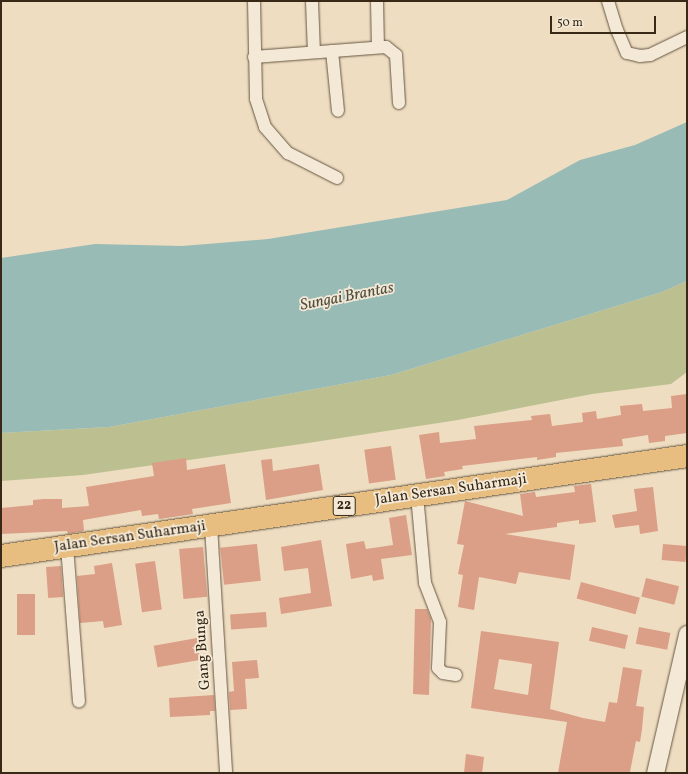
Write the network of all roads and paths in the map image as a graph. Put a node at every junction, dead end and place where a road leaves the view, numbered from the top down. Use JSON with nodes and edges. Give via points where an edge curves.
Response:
{"nodes":[{"id":1,"x":254,"y":1,"type":"edge"},
{"id":2,"x":312,"y":1,"type":"edge"},
{"id":3,"x":377,"y":1,"type":"edge"},
{"id":4,"x":608,"y":1,"type":"edge"},
{"id":5,"x":687,"y":37,"type":"edge"},
{"id":6,"x":378,"y":47,"type":"junction"},
{"id":7,"x":332,"y":51,"type":"junction"},
{"id":8,"x":314,"y":52,"type":"junction"},
{"id":9,"x":254,"y":57,"type":"junction"},
{"id":10,"x":399,"y":103,"type":"dead end"},
{"id":11,"x":338,"y":111,"type":"dead end"},
{"id":12,"x":337,"y":178,"type":"dead end"},
{"id":13,"x":687,"y":456,"type":"edge"},
{"id":14,"x":417,"y":495,"type":"junction"},
{"id":15,"x":211,"y":526,"type":"junction"},
{"id":16,"x":67,"y":546,"type":"junction"},
{"id":17,"x":1,"y":556,"type":"edge"},
{"id":18,"x":687,"y":634,"type":"edge"},
{"id":19,"x":683,"y":674,"type":"edge"},
{"id":20,"x":456,"y":675,"type":"dead end"},
{"id":21,"x":79,"y":702,"type":"dead end"},
{"id":22,"x":226,"y":773,"type":"edge"},
{"id":23,"x":655,"y":773,"type":"edge"}],
"edges":[{"from":1,"to":9,"type":"street"},
{"from":2,"to":8,"type":"street"},
{"from":3,"to":6,"type":"street"},
{"from":4,"to":5,"type":"street","via":[[627,53],[650,55]]},
{"from":6,"to":7,"type":"street"},
{"from":6,"to":10,"type":"street","via":[[392,50],[396,55]]},
{"from":7,"to":8,"type":"street"},
{"from":7,"to":11,"type":"street"},
{"from":8,"to":9,"type":"street"},
{"from":9,"to":12,"type":"street","via":[[256,99],[265,127],[288,153]]},
{"from":13,"to":14,"type":"highway","name":"Jalan Sersan Suharmaji","number":"22"},
{"from":14,"to":15,"type":"highway","name":"Jalan Sersan Suharmaji","number":"22"},
{"from":14,"to":20,"type":"street","via":[[425,583],[440,622],[438,668],[443,673]]},
{"from":15,"to":16,"type":"highway","name":"Jalan Sersan Suharmaji","number":"22"},
{"from":15,"to":22,"type":"street","name":"Gang Bunga"},
{"from":16,"to":17,"type":"highway","name":"Jalan Sersan Suharmaji","number":"22"},
{"from":16,"to":21,"type":"street"},
{"from":18,"to":19,"type":"main road"},
{"from":19,"to":23,"type":"main road"}]}
